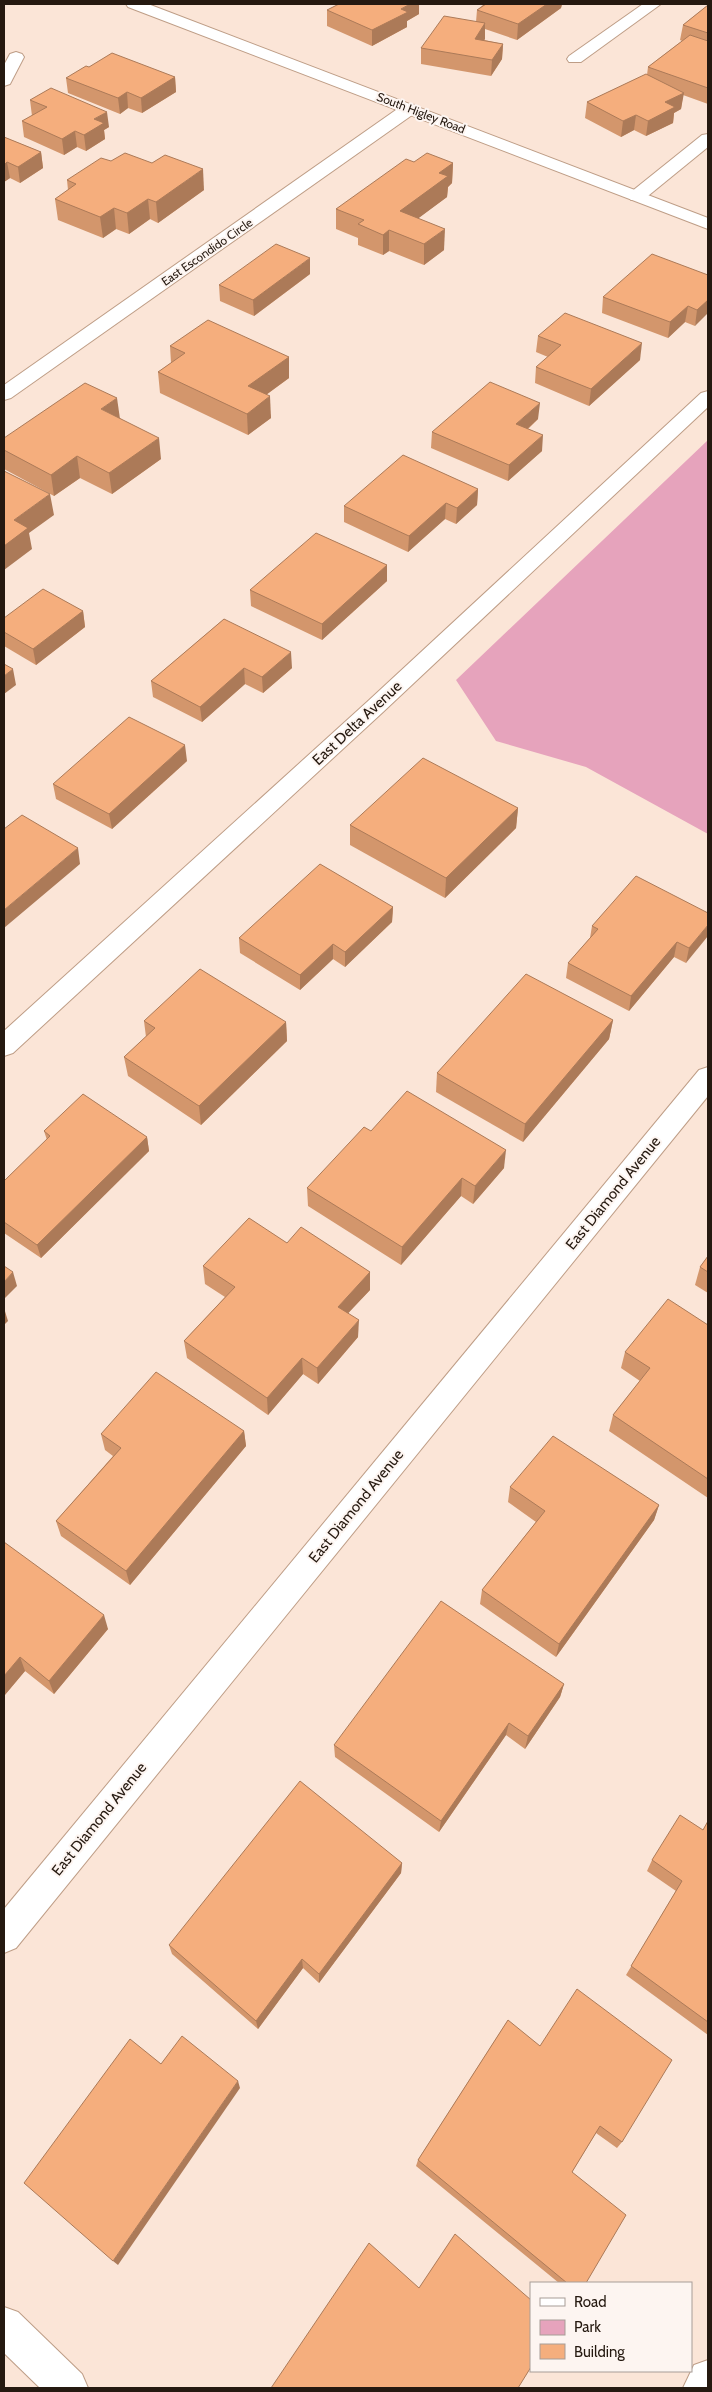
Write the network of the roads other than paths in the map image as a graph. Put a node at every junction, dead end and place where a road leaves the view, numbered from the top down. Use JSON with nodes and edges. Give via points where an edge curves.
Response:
{"nodes":[{"id":1,"x":134,"y":4,"type":"edge"},
{"id":2,"x":653,"y":4,"type":"edge"},
{"id":3,"x":16,"y":57,"type":"dead end"},
{"id":4,"x":576,"y":60,"type":"dead end"},
{"id":5,"x":4,"y":81,"type":"edge"},
{"id":6,"x":409,"y":109,"type":"junction"},
{"id":7,"x":708,"y":138,"type":"edge"},
{"id":8,"x":637,"y":196,"type":"junction"},
{"id":9,"x":708,"y":224,"type":"edge"},
{"id":10,"x":4,"y":394,"type":"edge"},
{"id":11,"x":708,"y":397,"type":"edge"},
{"id":12,"x":4,"y":1046,"type":"edge"},
{"id":13,"x":708,"y":1077,"type":"edge"},
{"id":14,"x":4,"y":1936,"type":"edge"},
{"id":15,"x":4,"y":2326,"type":"edge"},
{"id":16,"x":708,"y":2379,"type":"edge"},
{"id":17,"x":68,"y":2388,"type":"edge"},
{"id":18,"x":703,"y":2388,"type":"edge"}],
"edges":[{"from":1,"to":6,"type":"street","name":"South Higley Road"},
{"from":2,"to":4,"type":"street"},
{"from":3,"to":5,"type":"street"},
{"from":6,"to":8,"type":"street","name":"South Higley Road"},
{"from":6,"to":10,"type":"street","name":"East Escondido Circle"},
{"from":7,"to":8,"type":"street"},
{"from":8,"to":9,"type":"street","name":"South Higley Road"},
{"from":11,"to":12,"type":"street","name":"East Delta Avenue"},
{"from":13,"to":14,"type":"street","name":"East Diamond Avenue"},
{"from":15,"to":17,"type":"street"},
{"from":16,"to":18,"type":"street"}]}
